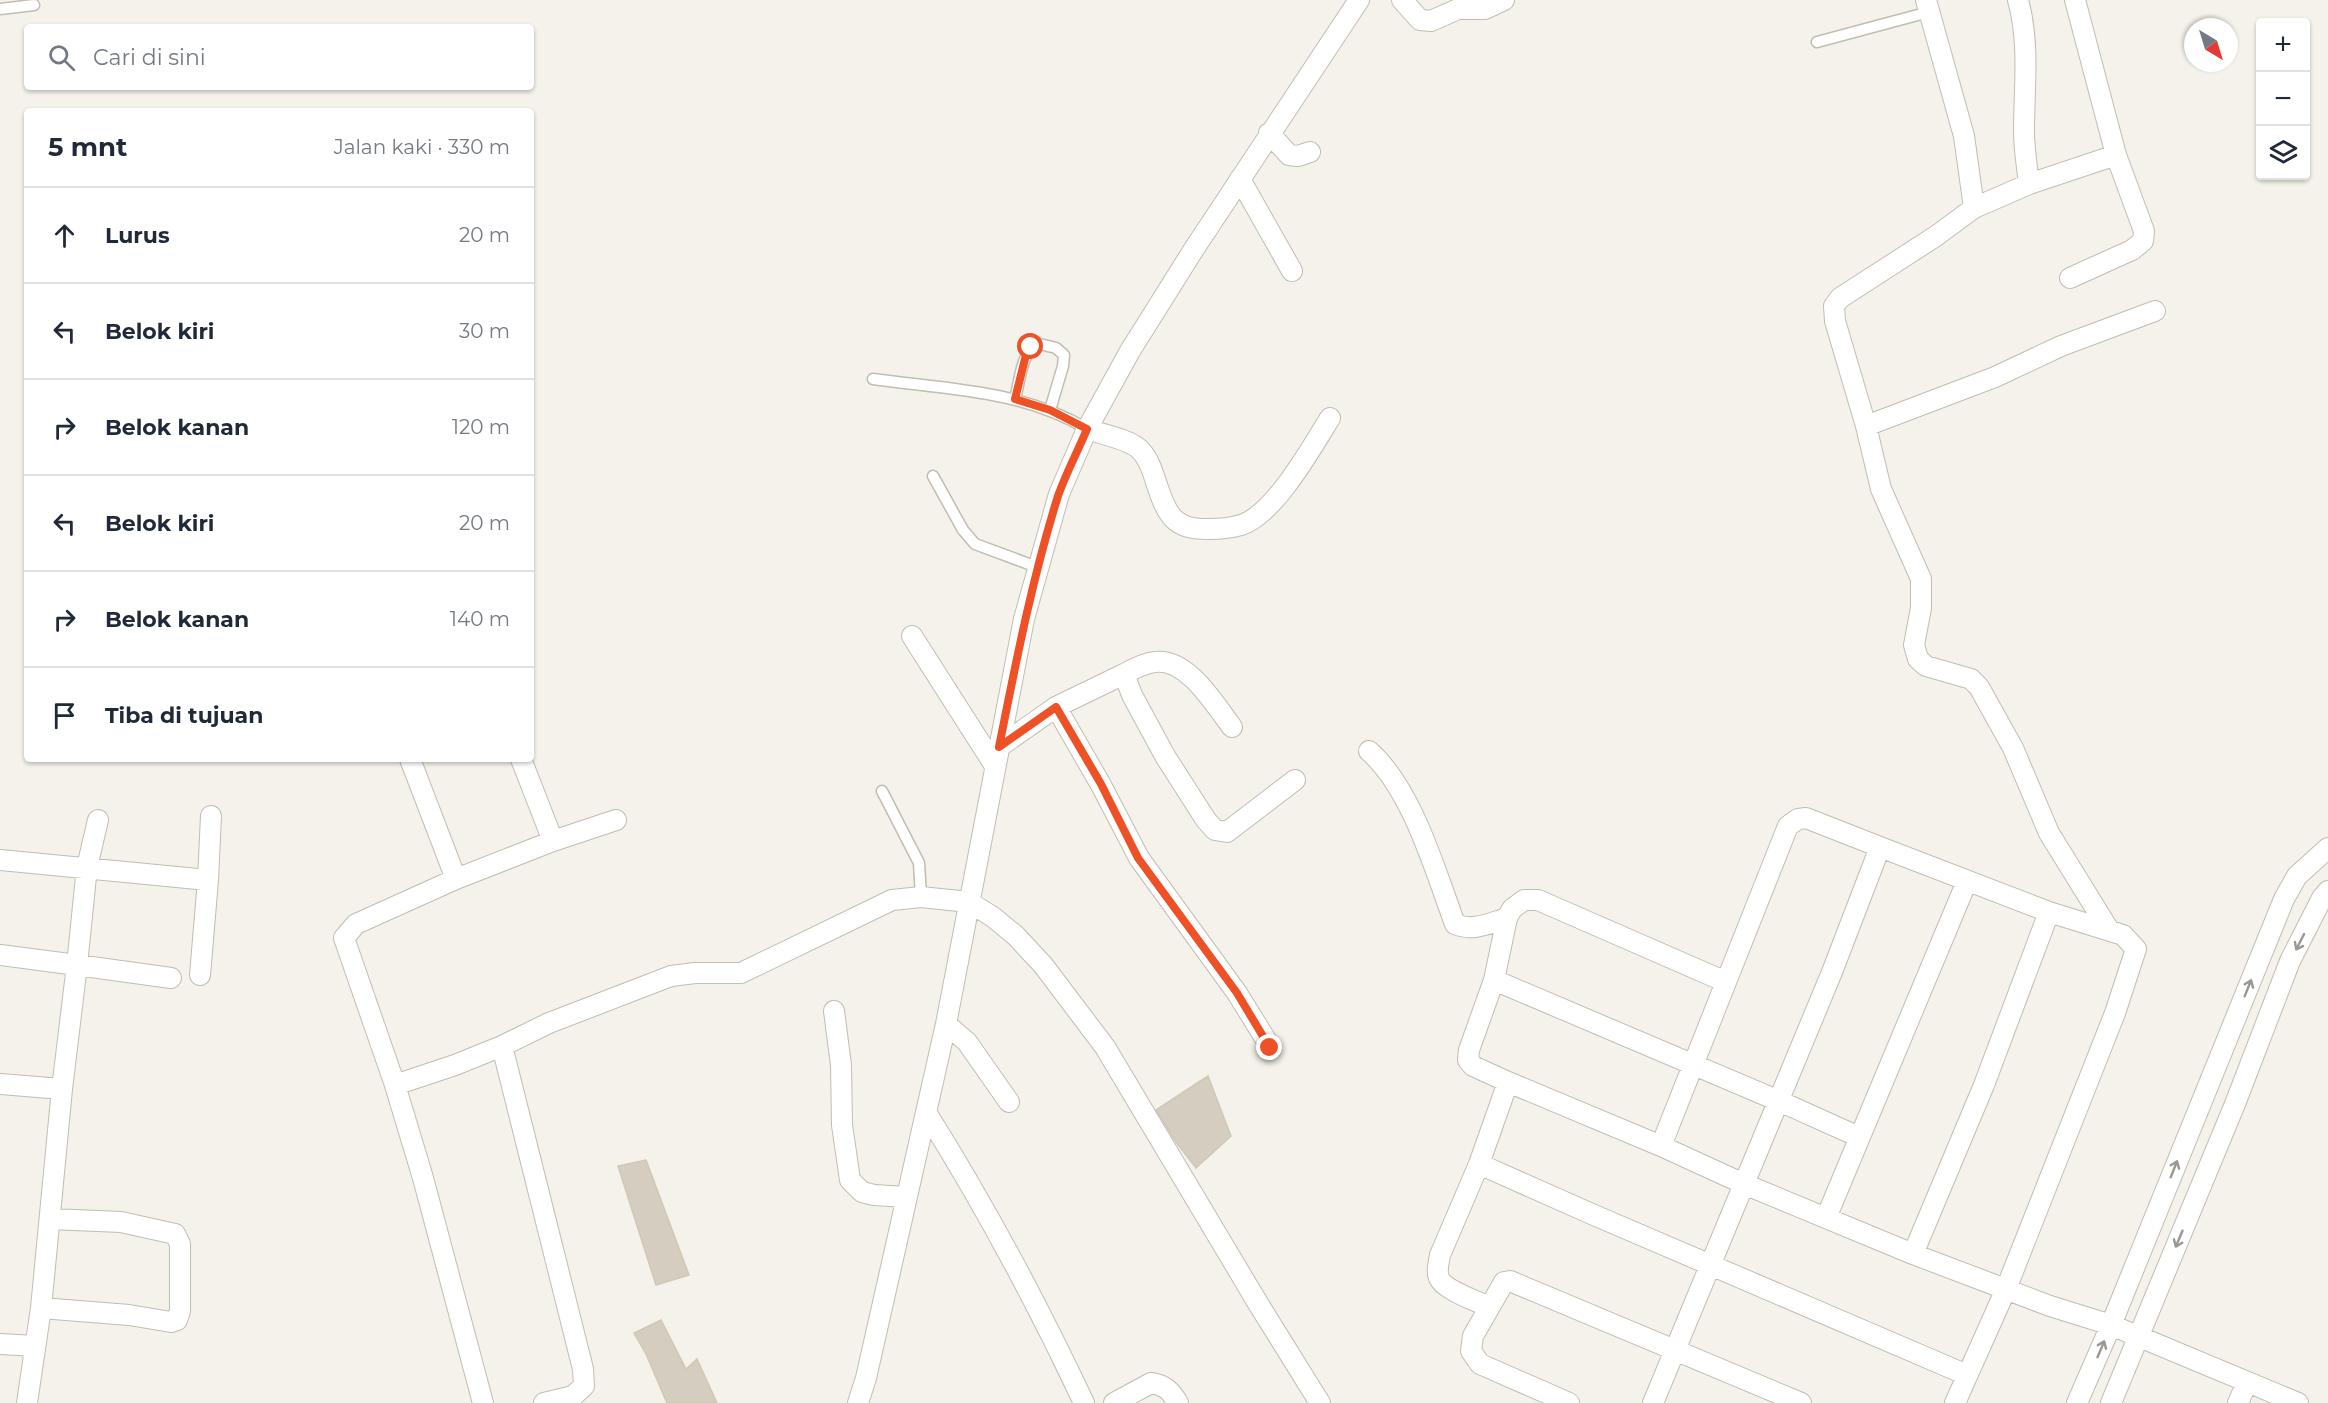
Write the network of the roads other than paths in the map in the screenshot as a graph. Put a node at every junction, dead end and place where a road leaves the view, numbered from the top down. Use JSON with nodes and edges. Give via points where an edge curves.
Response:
{"nodes":[{"id":1,"x":1402,"y":0,"type":"edge"},
{"id":2,"x":1504,"y":0,"type":"edge"},
{"id":3,"x":2018,"y":0,"type":"edge"},
{"id":4,"x":2075,"y":0,"type":"edge"},
{"id":5,"x":1355,"y":2,"type":"edge"},
{"id":6,"x":34,"y":5,"type":"dead end"},
{"id":7,"x":1928,"y":6,"type":"edge"},
{"id":8,"x":0,"y":9,"type":"edge"},
{"id":9,"x":1817,"y":42,"type":"dead end"},
{"id":10,"x":1269,"y":133,"type":"junction"},
{"id":11,"x":1310,"y":152,"type":"dead end"},
{"id":12,"x":2116,"y":155,"type":"junction"},
{"id":13,"x":1240,"y":179,"type":"junction"},
{"id":14,"x":2029,"y":184,"type":"junction"},
{"id":15,"x":1974,"y":208,"type":"junction"},
{"id":16,"x":1292,"y":271,"type":"dead end"},
{"id":17,"x":2070,"y":278,"type":"dead end"},
{"id":18,"x":2155,"y":311,"type":"dead end"},
{"id":19,"x":873,"y":379,"type":"dead end"},
{"id":20,"x":1015,"y":399,"type":"junction"},
{"id":21,"x":1050,"y":410,"type":"junction"},
{"id":22,"x":1330,"y":418,"type":"dead end"},
{"id":23,"x":1866,"y":426,"type":"junction"},
{"id":24,"x":1087,"y":429,"type":"junction"},
{"id":25,"x":933,"y":476,"type":"dead end"},
{"id":26,"x":1038,"y":567,"type":"junction"},
{"id":27,"x":912,"y":636,"type":"dead end"},
{"id":28,"x":1124,"y":674,"type":"junction"},
{"id":29,"x":1056,"y":707,"type":"junction"},
{"id":30,"x":1232,"y":727,"type":"dead end"},
{"id":31,"x":1369,"y":751,"type":"dead end"},
{"id":32,"x":997,"y":757,"type":"junction"},
{"id":33,"x":411,"y":762,"type":"edge"},
{"id":34,"x":522,"y":762,"type":"edge"},
{"id":35,"x":1295,"y":780,"type":"dead end"},
{"id":36,"x":882,"y":791,"type":"dead end"},
{"id":37,"x":212,"y":816,"type":"dead end"},
{"id":38,"x":98,"y":820,"type":"dead end"},
{"id":39,"x":616,"y":820,"type":"dead end"},
{"id":40,"x":553,"y":841,"type":"junction"},
{"id":41,"x":1880,"y":847,"type":"junction"},
{"id":42,"x":2328,"y":848,"type":"edge"},
{"id":43,"x":0,"y":860,"type":"edge"},
{"id":44,"x":87,"y":867,"type":"junction"},
{"id":45,"x":456,"y":879,"type":"junction"},
{"id":46,"x":208,"y":880,"type":"junction"},
{"id":47,"x":1967,"y":881,"type":"junction"},
{"id":48,"x":2328,"y":891,"type":"edge"},
{"id":49,"x":921,"y":897,"type":"junction"},
{"id":50,"x":969,"y":902,"type":"junction"},
{"id":51,"x":2049,"y":912,"type":"junction"},
{"id":52,"x":1507,"y":918,"type":"junction"},
{"id":53,"x":2109,"y":930,"type":"junction"},
{"id":54,"x":0,"y":955,"type":"edge"},
{"id":55,"x":77,"y":965,"type":"junction"},
{"id":56,"x":200,"y":975,"type":"dead end"},
{"id":57,"x":171,"y":978,"type":"dead end"},
{"id":58,"x":1494,"y":980,"type":"junction"},
{"id":59,"x":1726,"y":982,"type":"junction"},
{"id":60,"x":834,"y":1011,"type":"dead end"},
{"id":61,"x":946,"y":1024,"type":"junction"},
{"id":62,"x":502,"y":1046,"type":"junction"},
{"id":63,"x":1270,"y":1048,"type":"dead end"},
{"id":64,"x":1692,"y":1065,"type":"junction"},
{"id":65,"x":1508,"y":1082,"type":"junction"},
{"id":66,"x":0,"y":1084,"type":"edge"},
{"id":67,"x":395,"y":1084,"type":"junction"},
{"id":68,"x":62,"y":1089,"type":"junction"},
{"id":69,"x":2205,"y":1094,"type":"junction"},
{"id":70,"x":1779,"y":1101,"type":"junction"},
{"id":71,"x":1009,"y":1102,"type":"dead end"},
{"id":72,"x":2235,"y":1104,"type":"junction"},
{"id":73,"x":926,"y":1112,"type":"junction"},
{"id":74,"x":1859,"y":1137,"type":"junction"},
{"id":75,"x":1661,"y":1146,"type":"junction"},
{"id":76,"x":1479,"y":1164,"type":"junction"},
{"id":77,"x":1744,"y":1184,"type":"junction"},
{"id":78,"x":906,"y":1197,"type":"junction"},
{"id":79,"x":1826,"y":1218,"type":"junction"},
{"id":80,"x":50,"y":1219,"type":"junction"},
{"id":81,"x":1913,"y":1254,"type":"junction"},
{"id":82,"x":1710,"y":1264,"type":"junction"},
{"id":83,"x":2006,"y":1289,"type":"junction"},
{"id":84,"x":1489,"y":1307,"type":"junction"},
{"id":85,"x":41,"y":1308,"type":"junction"},
{"id":86,"x":2111,"y":1325,"type":"junction"},
{"id":87,"x":2138,"y":1337,"type":"junction"},
{"id":88,"x":0,"y":1344,"type":"edge"},
{"id":89,"x":35,"y":1346,"type":"junction"},
{"id":90,"x":1675,"y":1352,"type":"junction"},
{"id":91,"x":1966,"y":1376,"type":"junction"},
{"id":92,"x":2247,"y":1382,"type":"junction"},
{"id":93,"x":27,"y":1403,"type":"edge"},
{"id":94,"x":483,"y":1403,"type":"edge"},
{"id":95,"x":544,"y":1403,"type":"edge"},
{"id":96,"x":858,"y":1403,"type":"edge"},
{"id":97,"x":1084,"y":1403,"type":"edge"},
{"id":98,"x":1114,"y":1403,"type":"edge"},
{"id":99,"x":1178,"y":1403,"type":"edge"},
{"id":100,"x":1320,"y":1403,"type":"edge"},
{"id":101,"x":1569,"y":1403,"type":"edge"},
{"id":102,"x":1653,"y":1403,"type":"edge"},
{"id":103,"x":1801,"y":1403,"type":"edge"},
{"id":104,"x":1955,"y":1403,"type":"edge"},
{"id":105,"x":2077,"y":1403,"type":"edge"},
{"id":106,"x":2111,"y":1403,"type":"edge"},
{"id":107,"x":2238,"y":1403,"type":"edge"},
{"id":108,"x":2298,"y":1403,"type":"edge"}],
"edges":[{"from":1,"to":2,"type":"street","via":[[1420,20],[1431,21],[1458,9],[1485,9]]},
{"from":3,"to":14,"type":"street","via":[[2026,77],[2024,131]]},
{"from":4,"to":12,"type":"street"},
{"from":5,"to":10,"type":"street"},
{"from":6,"to":8,"type":"lane"},
{"from":7,"to":9,"type":"lane"},
{"from":7,"to":15,"type":"street","via":[[1964,136]]},
{"from":10,"to":11,"type":"street","via":[[1289,155]]},
{"from":10,"to":13,"type":"street"},
{"from":12,"to":14,"type":"street"},
{"from":12,"to":17,"type":"street","via":[[2139,214],[2143,241],[2132,250]]},
{"from":13,"to":16,"type":"street"},
{"from":13,"to":24,"type":"street","via":[[1130,351]]},
{"from":14,"to":15,"type":"street"},
{"from":15,"to":23,"type":"street","via":[[1840,298],[1834,306]]},
{"from":18,"to":23,"type":"street"},
{"from":19,"to":20,"type":"lane"},
{"from":20,"to":21,"type":"lane"},
{"from":20,"to":21,"type":"lane","via":[[1031,347],[1036,343],[1056,348],[1064,355],[1063,366]]},
{"from":21,"to":24,"type":"lane"},
{"from":22,"to":24,"type":"street","via":[[1274,500],[1243,525],[1220,529],[1182,526],[1163,503],[1146,457],[1139,449]]},
{"from":23,"to":53,"type":"street","via":[[1881,489],[1921,579],[1921,608],[1914,645],[1918,660],[1971,679],[1979,687],[2013,748],[2049,832]]},
{"from":24,"to":26,"type":"street","via":[[1059,494]]},
{"from":25,"to":26,"type":"lane","via":[[975,544]]},
{"from":26,"to":32,"type":"street"},
{"from":27,"to":32,"type":"street"},
{"from":28,"to":29,"type":"street"},
{"from":28,"to":30,"type":"street","via":[[1155,661],[1171,663],[1189,675]]},
{"from":28,"to":35,"type":"street","via":[[1165,756],[1215,830],[1227,832]]},
{"from":29,"to":32,"type":"street"},
{"from":29,"to":63,"type":"street","via":[[1138,858],[1237,993]]},
{"from":31,"to":52,"type":"street","via":[[1389,771],[1407,803],[1455,924],[1477,927]]},
{"from":32,"to":50,"type":"street"},
{"from":33,"to":45,"type":"street"},
{"from":34,"to":40,"type":"street"},
{"from":36,"to":49,"type":"lane","via":[[919,863]]},
{"from":37,"to":46,"type":"street"},
{"from":38,"to":44,"type":"street"},
{"from":39,"to":40,"type":"street"},
{"from":40,"to":45,"type":"street"},
{"from":41,"to":47,"type":"street"},
{"from":41,"to":59,"type":"street","via":[[1806,818],[1788,826]]},
{"from":41,"to":70,"type":"street"},
{"from":69,"to":42,"type":"street","one_way":true,"via":[[2284,899],[2297,876]]},
{"from":43,"to":44,"type":"street"},
{"from":44,"to":46,"type":"street"},
{"from":44,"to":55,"type":"street"},
{"from":45,"to":67,"type":"street","via":[[356,924],[344,938]]},
{"from":46,"to":56,"type":"street"},
{"from":47,"to":51,"type":"street"},
{"from":47,"to":74,"type":"street"},
{"from":48,"to":72,"type":"street","one_way":true,"via":[[2290,961]]},
{"from":49,"to":50,"type":"street"},
{"from":49,"to":62,"type":"street","via":[[882,905],[741,973],[671,976],[549,1023]]},
{"from":50,"to":61,"type":"street"},
{"from":50,"to":100,"type":"street","via":[[1016,936],[1105,1047]]},
{"from":51,"to":53,"type":"street"},
{"from":51,"to":81,"type":"street","via":[[1984,1085]]},
{"from":52,"to":58,"type":"street"},
{"from":52,"to":59,"type":"street","via":[[1524,900],[1538,900]]},
{"from":53,"to":83,"type":"street","via":[[2132,942],[2136,949],[2133,961]]},
{"from":54,"to":55,"type":"street"},
{"from":55,"to":57,"type":"street"},
{"from":55,"to":68,"type":"street"},
{"from":58,"to":64,"type":"street"},
{"from":58,"to":65,"type":"street","via":[[1468,1050],[1468,1060]]},
{"from":59,"to":64,"type":"street"},
{"from":60,"to":78,"type":"street","via":[[850,1180],[862,1192]]},
{"from":61,"to":71,"type":"street","via":[[967,1042]]},
{"from":61,"to":73,"type":"street"},
{"from":62,"to":67,"type":"street"},
{"from":62,"to":95,"type":"street","via":[[583,1369],[584,1386],[573,1396]]},
{"from":64,"to":70,"type":"street"},
{"from":64,"to":75,"type":"street"},
{"from":65,"to":75,"type":"street"},
{"from":65,"to":76,"type":"street"},
{"from":66,"to":68,"type":"street"},
{"from":67,"to":94,"type":"street"},
{"from":68,"to":80,"type":"street"},
{"from":69,"to":72,"type":"street"},
{"from":86,"to":69,"type":"street","one_way":true},
{"from":70,"to":74,"type":"street"},
{"from":70,"to":77,"type":"street"},
{"from":72,"to":87,"type":"street","one_way":true},
{"from":73,"to":78,"type":"street"},
{"from":73,"to":97,"type":"street","via":[[1004,1242]]},
{"from":74,"to":79,"type":"street"},
{"from":75,"to":77,"type":"street"},
{"from":76,"to":82,"type":"street"},
{"from":76,"to":84,"type":"street","via":[[1440,1255],[1437,1271],[1448,1287]]},
{"from":77,"to":79,"type":"street"},
{"from":77,"to":82,"type":"street"},
{"from":78,"to":96,"type":"street"},
{"from":79,"to":81,"type":"street"},
{"from":80,"to":85,"type":"street"},
{"from":80,"to":85,"type":"street","via":[[121,1222],[175,1234],[180,1245],[180,1311],[177,1320],[171,1322]]},
{"from":81,"to":83,"type":"street"},
{"from":82,"to":90,"type":"street"},
{"from":82,"to":91,"type":"street"},
{"from":83,"to":86,"type":"street"},
{"from":83,"to":91,"type":"street"},
{"from":84,"to":90,"type":"street","via":[[1501,1283],[1510,1281]]},
{"from":84,"to":101,"type":"street","via":[[1473,1335],[1471,1351],[1480,1364]]},
{"from":85,"to":89,"type":"street"},
{"from":86,"to":87,"type":"street"},
{"from":105,"to":86,"type":"street","one_way":true},
{"from":87,"to":92,"type":"street"},
{"from":87,"to":106,"type":"street"},
{"from":88,"to":89,"type":"street"},
{"from":89,"to":93,"type":"street"},
{"from":90,"to":102,"type":"street"},
{"from":90,"to":103,"type":"street"},
{"from":91,"to":104,"type":"street"},
{"from":92,"to":107,"type":"street"},
{"from":92,"to":108,"type":"street"},
{"from":98,"to":99,"type":"street","via":[[1151,1383],[1166,1387]]}]}
